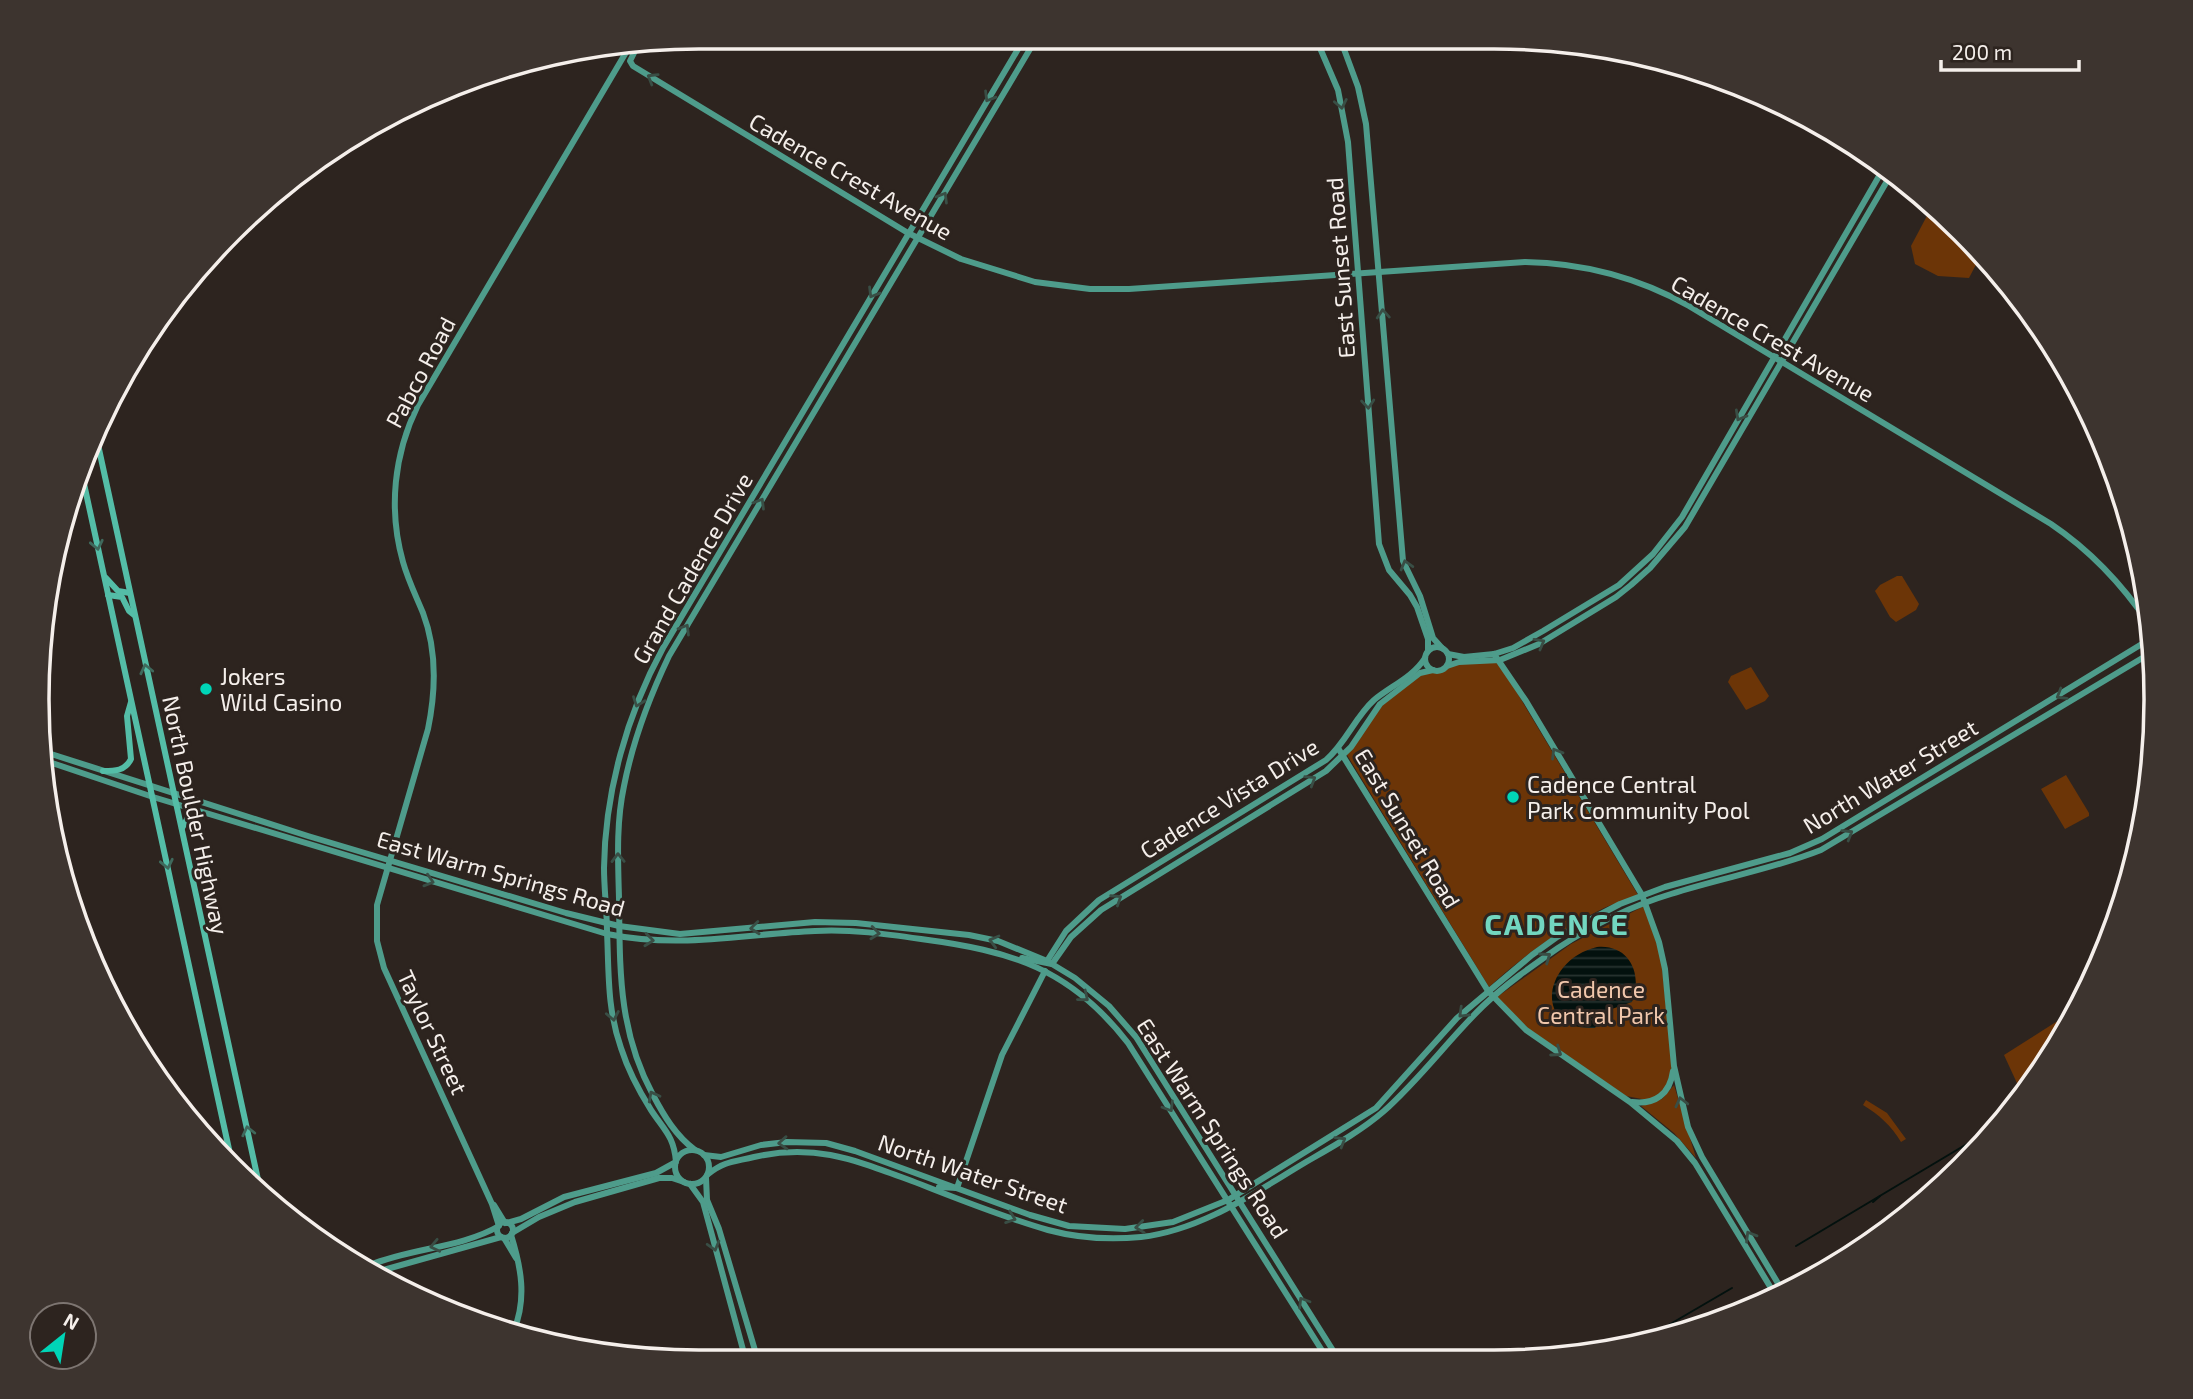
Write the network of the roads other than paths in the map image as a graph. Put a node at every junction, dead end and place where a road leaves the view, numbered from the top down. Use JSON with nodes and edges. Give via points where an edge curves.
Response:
{"nodes":[{"id":1,"x":1018,"y":49,"type":"edge"},
{"id":2,"x":1030,"y":49,"type":"edge"},
{"id":3,"x":1320,"y":49,"type":"edge"},
{"id":4,"x":1343,"y":49,"type":"edge"},
{"id":5,"x":634,"y":53,"type":"edge"},
{"id":6,"x":625,"y":54,"type":"edge"},
{"id":7,"x":1879,"y":176,"type":"edge"},
{"id":8,"x":1887,"y":181,"type":"edge"},
{"id":9,"x":1854,"y":222,"type":"junction"},
{"id":10,"x":908,"y":233,"type":"junction"},
{"id":11,"x":918,"y":239,"type":"junction"},
{"id":12,"x":1848,"y":248,"type":"junction"},
{"id":13,"x":1837,"y":252,"type":"junction"},
{"id":14,"x":1380,"y":271,"type":"junction"},
{"id":15,"x":1357,"y":273,"type":"junction"},
{"id":16,"x":1807,"y":302,"type":"junction"},
{"id":17,"x":1812,"y":310,"type":"junction"},
{"id":18,"x":1774,"y":357,"type":"junction"},
{"id":19,"x":1782,"y":362,"type":"junction"},
{"id":20,"x":99,"y":450,"type":"edge"},
{"id":21,"x":85,"y":488,"type":"edge"},
{"id":22,"x":103,"y":573,"type":"junction"},
{"id":23,"x":130,"y":593,"type":"junction"},
{"id":24,"x":108,"y":595,"type":"junction"},
{"id":25,"x":2137,"y":607,"type":"edge"},
{"id":26,"x":134,"y":615,"type":"junction"},
{"id":27,"x":2141,"y":644,"type":"edge"},
{"id":28,"x":1445,"y":651,"type":"junction"},
{"id":29,"x":1426,"y":654,"type":"junction"},
{"id":30,"x":1494,"y":654,"type":"junction"},
{"id":31,"x":2143,"y":656,"type":"edge"},
{"id":32,"x":1500,"y":660,"type":"junction"},
{"id":33,"x":1447,"y":666,"type":"junction"},
{"id":34,"x":1433,"y":670,"type":"junction"},
{"id":35,"x":131,"y":700,"type":"junction"},
{"id":36,"x":1338,"y":748,"type":"junction"},
{"id":37,"x":51,"y":754,"type":"edge"},
{"id":38,"x":1344,"y":755,"type":"junction"},
{"id":39,"x":53,"y":764,"type":"edge"},
{"id":40,"x":103,"y":771,"type":"junction"},
{"id":41,"x":150,"y":786,"type":"junction"},
{"id":42,"x":174,"y":793,"type":"junction"},
{"id":43,"x":153,"y":797,"type":"junction"},
{"id":44,"x":176,"y":804,"type":"junction"},
{"id":45,"x":200,"y":812,"type":"junction"},
{"id":46,"x":182,"y":830,"type":"junction"},
{"id":47,"x":307,"y":840,"type":"junction"},
{"id":48,"x":390,"y":860,"type":"junction"},
{"id":49,"x":388,"y":868,"type":"junction"},
{"id":50,"x":460,"y":891,"type":"junction"},
{"id":51,"x":508,"y":895,"type":"junction"},
{"id":52,"x":1642,"y":895,"type":"junction"},
{"id":53,"x":1645,"y":903,"type":"junction"},
{"id":54,"x":607,"y":924,"type":"junction"},
{"id":55,"x":619,"y":926,"type":"junction"},
{"id":56,"x":607,"y":934,"type":"junction"},
{"id":57,"x":619,"y":937,"type":"junction"},
{"id":58,"x":1016,"y":958,"type":"junction"},
{"id":59,"x":1049,"y":962,"type":"junction"},
{"id":60,"x":1045,"y":971,"type":"junction"},
{"id":61,"x":1087,"y":986,"type":"junction"},
{"id":62,"x":1488,"y":991,"type":"junction"},
{"id":63,"x":1493,"y":997,"type":"junction"},
{"id":64,"x":1674,"y":1066,"type":"junction"},
{"id":65,"x":1630,"y":1101,"type":"junction"},
{"id":66,"x":229,"y":1147,"type":"edge"},
{"id":67,"x":695,"y":1150,"type":"junction"},
{"id":68,"x":855,"y":1150,"type":"junction"},
{"id":69,"x":803,"y":1152,"type":"junction"},
{"id":70,"x":704,"y":1154,"type":"junction"},
{"id":71,"x":676,"y":1162,"type":"junction"},
{"id":72,"x":257,"y":1176,"type":"edge"},
{"id":73,"x":707,"y":1176,"type":"junction"},
{"id":74,"x":687,"y":1183,"type":"junction"},
{"id":75,"x":920,"y":1184,"type":"junction"},
{"id":76,"x":957,"y":1188,"type":"junction"},
{"id":77,"x":1239,"y":1198,"type":"junction"},
{"id":78,"x":1230,"y":1203,"type":"junction"},
{"id":79,"x":504,"y":1224,"type":"junction"},
{"id":80,"x":507,"y":1236,"type":"junction"},
{"id":81,"x":375,"y":1263,"type":"edge"},
{"id":82,"x":386,"y":1269,"type":"edge"},
{"id":83,"x":1779,"y":1284,"type":"edge"},
{"id":84,"x":1771,"y":1288,"type":"edge"},
{"id":85,"x":516,"y":1323,"type":"edge"},
{"id":86,"x":744,"y":1350,"type":"edge"},
{"id":87,"x":755,"y":1350,"type":"edge"},
{"id":88,"x":1322,"y":1350,"type":"edge"},
{"id":89,"x":1333,"y":1350,"type":"edge"}],
"edges":[{"from":1,"to":10,"type":"main road","name":"Grand Cadence Drive","one_way":true},
{"from":11,"to":2,"type":"main road","name":"Grand Cadence Drive","one_way":true},
{"from":3,"to":15,"type":"main road","name":"East Sunset Road","one_way":true,"via":[[1338,90],[1348,142]]},
{"from":4,"to":14,"type":"main road","name":"East Sunset Road","via":[[1366,124]]},
{"from":10,"to":5,"type":"main road","name":"Cadence Crest Avenue","one_way":true,"via":[[633,66]]},
{"from":6,"to":48,"type":"main road","name":"Pabco Road","via":[[404,436],[396,480],[398,531],[435,669],[428,729]]},
{"from":7,"to":9,"type":"main road"},
{"from":8,"to":12,"type":"main road"},
{"from":9,"to":12,"type":"main road"},
{"from":9,"to":13,"type":"main road"},
{"from":10,"to":11,"type":"main road","name":"Cadence Crest Avenue"},
{"from":10,"to":54,"type":"main road","name":"Grand Cadence Drive","one_way":true,"via":[[641,692],[608,819],[604,867]]},
{"from":11,"to":15,"type":"main road","name":"Cadence Crest Avenue","via":[[961,259],[1035,282],[1090,289]]},
{"from":55,"to":11,"type":"main road","name":"Grand Cadence Drive","one_way":true,"via":[[623,789],[649,698],[669,656]]},
{"from":12,"to":13,"type":"main road"},
{"from":12,"to":17,"type":"main road"},
{"from":13,"to":16,"type":"main road"},
{"from":14,"to":15,"type":"main road","name":"Cadence Crest Avenue"},
{"from":14,"to":18,"type":"main road","name":"Cadence Crest Avenue","via":[[1525,262],[1598,271],[1668,295]]},
{"from":28,"to":14,"type":"main road","name":"East Sunset Road","one_way":true,"via":[[1433,638],[1403,561]]},
{"from":15,"to":29,"type":"main road","name":"East Sunset Road","one_way":true,"via":[[1379,544],[1389,570],[1417,607],[1427,634]]},
{"from":16,"to":17,"type":"main road"},
{"from":16,"to":18,"type":"main road"},
{"from":17,"to":19,"type":"main road"},
{"from":18,"to":19,"type":"main road","name":"Cadence Crest Avenue"},
{"from":18,"to":30,"type":"main road","one_way":true,"via":[[1682,517],[1653,554],[1619,585],[1522,643]]},
{"from":19,"to":25,"type":"main road","name":"Cadence Crest Avenue","via":[[2061,530],[2111,574]]},
{"from":32,"to":19,"type":"main road","one_way":true,"via":[[1531,648],[1616,597],[1650,568],[1685,527]]},
{"from":20,"to":23,"type":"main road","name":"North Boulder Highway"},
{"from":21,"to":22,"type":"main road","name":"North Boulder Highway","one_way":true},
{"from":22,"to":23,"type":"main road","via":[[118,591]]},
{"from":22,"to":24,"type":"main road","name":"North Boulder Highway"},
{"from":23,"to":26,"type":"main road","name":"North Boulder Highway"},
{"from":24,"to":26,"type":"main road","via":[[122,597]]},
{"from":24,"to":35,"type":"main road","name":"North Boulder Highway"},
{"from":42,"to":26,"type":"main road","name":"North Boulder Highway","one_way":true},
{"from":27,"to":52,"type":"main road","name":"North Water Street","one_way":true,"via":[[1822,839],[1790,853]]},
{"from":28,"to":29,"type":"main road","via":[[1435,647]]},
{"from":28,"to":30,"type":"main road","via":[[1464,657]]},
{"from":28,"to":33,"type":"main road"},
{"from":29,"to":34,"type":"main road"},
{"from":29,"to":36,"type":"main road","name":"Cadence Vista Drive","via":[[1416,670],[1371,704]]},
{"from":30,"to":32,"type":"main road"},
{"from":53,"to":31,"type":"main road","name":"North Water Street","one_way":true,"via":[[1821,850]]},
{"from":32,"to":33,"type":"main road"},
{"from":52,"to":32,"type":"main road","one_way":true},
{"from":33,"to":34,"type":"main road"},
{"from":34,"to":38,"type":"main road","name":"Cadence Vista Drive","via":[[1418,674],[1380,704]]},
{"from":35,"to":40,"type":"main road","via":[[127,716],[131,759],[121,769]]},
{"from":35,"to":41,"type":"main road","name":"North Boulder Highway"},
{"from":36,"to":38,"type":"main road","name":"East Sunset Road"},
{"from":36,"to":59,"type":"main road","name":"Cadence Vista Drive","via":[[1318,766],[1099,900],[1066,931]]},
{"from":37,"to":40,"type":"main road","name":"East Warm Springs Road"},
{"from":59,"to":38,"type":"main road","name":"Cadence Vista Drive","one_way":true,"via":[[1101,910],[1326,771]]},
{"from":38,"to":62,"type":"main road","name":"East Sunset Road"},
{"from":39,"to":43,"type":"main road","name":"East Warm Springs Road"},
{"from":40,"to":41,"type":"main road","name":"East Warm Springs Road"},
{"from":41,"to":42,"type":"main road","name":"East Warm Springs Road"},
{"from":41,"to":43,"type":"main road","name":"North Boulder Highway"},
{"from":42,"to":44,"type":"main road","name":"North Boulder Highway"},
{"from":42,"to":47,"type":"main road","name":"East Warm Springs Road"},
{"from":43,"to":44,"type":"main road","name":"East Warm Springs Road"},
{"from":43,"to":66,"type":"main road","name":"North Boulder Highway","one_way":true},
{"from":44,"to":45,"type":"main road","name":"East Warm Springs Road"},
{"from":44,"to":46,"type":"main road","name":"North Boulder Highway"},
{"from":45,"to":46,"type":"main road","via":[[190,814]]},
{"from":45,"to":47,"type":"main road","name":"East Warm Springs Road"},
{"from":72,"to":46,"type":"main road","name":"North Boulder Highway","one_way":true},
{"from":47,"to":48,"type":"main road","name":"East Warm Springs Road"},
{"from":47,"to":49,"type":"main road","name":"East Warm Springs Road"},
{"from":48,"to":49,"type":"main road","name":"Pabco Road"},
{"from":48,"to":51,"type":"main road","name":"East Warm Springs Road"},
{"from":49,"to":50,"type":"main road","name":"East Warm Springs Road","one_way":true},
{"from":49,"to":79,"type":"main road","name":"Taylor Street","via":[[376,924],[384,968]]},
{"from":50,"to":51,"type":"main road","via":[[501,899]]},
{"from":50,"to":56,"type":"main road","name":"East Warm Springs Road"},
{"from":51,"to":54,"type":"main road","name":"East Warm Springs Road"},
{"from":52,"to":53,"type":"main road"},
{"from":52,"to":62,"type":"main road","name":"North Water Street","via":[[1557,937]]},
{"from":63,"to":53,"type":"main road","name":"North Water Street","one_way":true,"via":[[1578,936]]},
{"from":53,"to":64,"type":"main road","via":[[1665,968]]},
{"from":54,"to":55,"type":"main road","name":"East Warm Springs Road"},
{"from":54,"to":56,"type":"main road","name":"Grand Cadence Drive"},
{"from":55,"to":57,"type":"main road","name":"Grand Cadence Drive"},
{"from":59,"to":55,"type":"main road","name":"East Warm Springs Road","one_way":true,"via":[[983,938],[876,924],[815,922],[680,934]]},
{"from":56,"to":57,"type":"main road","name":"East Warm Springs Road"},
{"from":56,"to":71,"type":"main road","name":"Grand Cadence Drive","one_way":true,"via":[[607,980],[619,1042],[638,1088],[674,1142]]},
{"from":57,"to":58,"type":"main road","name":"East Warm Springs Road","one_way":true,"via":[[698,942],[856,931],[969,945]]},
{"from":67,"to":57,"type":"main road","name":"Grand Cadence Drive","one_way":true,"via":[[669,1123],[635,1059],[622,1007]]},
{"from":58,"to":59,"type":"main road"},
{"from":58,"to":60,"type":"main road","name":"East Warm Springs Road"},
{"from":59,"to":61,"type":"main road","name":"East Warm Springs Road"},
{"from":60,"to":61,"type":"main road","via":[[1054,970]]},
{"from":60,"to":76,"type":"main road","via":[[1002,1055]]},
{"from":60,"to":78,"type":"main road","name":"East Warm Springs Road","one_way":true,"via":[[1081,994],[1119,1031]]},
{"from":61,"to":77,"type":"main road","name":"East Warm Springs Road","via":[[1136,1037]]},
{"from":62,"to":63,"type":"main road","name":"East Sunset Road"},
{"from":62,"to":77,"type":"main road","name":"North Water Street","one_way":true,"via":[[1457,1018],[1377,1108]]},
{"from":63,"to":65,"type":"main road","name":"East Sunset Road","one_way":true,"via":[[1532,1034]]},
{"from":77,"to":63,"type":"main road","name":"North Water Street","one_way":true,"via":[[1383,1112]]},
{"from":64,"to":65,"type":"main road","via":[[1670,1087],[1660,1097],[1647,1103]]},
{"from":83,"to":64,"type":"main road","one_way":true,"via":[[1697,1149]]},
{"from":65,"to":84,"type":"main road","name":"East Sunset Road","via":[[1691,1157]]},
{"from":67,"to":70,"type":"main road","name":"North Water Street"},
{"from":67,"to":71,"type":"main road","via":[[683,1153]]},
{"from":68,"to":69,"type":"main road","via":[[817,1147]]},
{"from":68,"to":70,"type":"main road","name":"North Water Street","one_way":true,"via":[[826,1143],[787,1142],[720,1158]]},
{"from":68,"to":76,"type":"main road","name":"North Water Street"},
{"from":69,"to":73,"type":"main road","name":"North Water Street","via":[[731,1160]]},
{"from":69,"to":75,"type":"main road","name":"North Water Street","via":[[853,1159]]},
{"from":70,"to":73,"type":"main road","via":[[709,1164]]},
{"from":71,"to":74,"type":"main road","via":[[677,1173]]},
{"from":71,"to":79,"type":"main road","via":[[656,1173],[564,1197]]},
{"from":73,"to":74,"type":"main road","name":"North Water Street","via":[[701,1182]]},
{"from":73,"to":87,"type":"main road","via":[[707,1200]]},
{"from":74,"to":80,"type":"main road","name":"North Water Street","via":[[664,1178],[594,1196],[539,1217]]},
{"from":74,"to":86,"type":"main road","one_way":true,"via":[[703,1202]]},
{"from":75,"to":76,"type":"main road"},
{"from":75,"to":78,"type":"main road","name":"North Water Street","one_way":true,"via":[[1047,1230],[1098,1238],[1155,1235],[1186,1226]]},
{"from":78,"to":76,"type":"main road","name":"North Water Street","one_way":true,"via":[[1161,1224],[1097,1229],[1043,1219]]},
{"from":77,"to":78,"type":"main road","name":"North Water Street"},
{"from":89,"to":77,"type":"main road","name":"East Warm Springs Road","one_way":true},
{"from":78,"to":88,"type":"main road","name":"East Warm Springs Road"},
{"from":79,"to":80,"type":"main road","via":[[512,1226]]},
{"from":79,"to":80,"type":"main road","via":[[498,1233]]},
{"from":79,"to":81,"type":"main road","one_way":true,"via":[[471,1238]]},
{"from":80,"to":82,"type":"main road","name":"North Water Street"},
{"from":80,"to":85,"type":"main road","via":[[521,1275],[522,1300]]}]}
